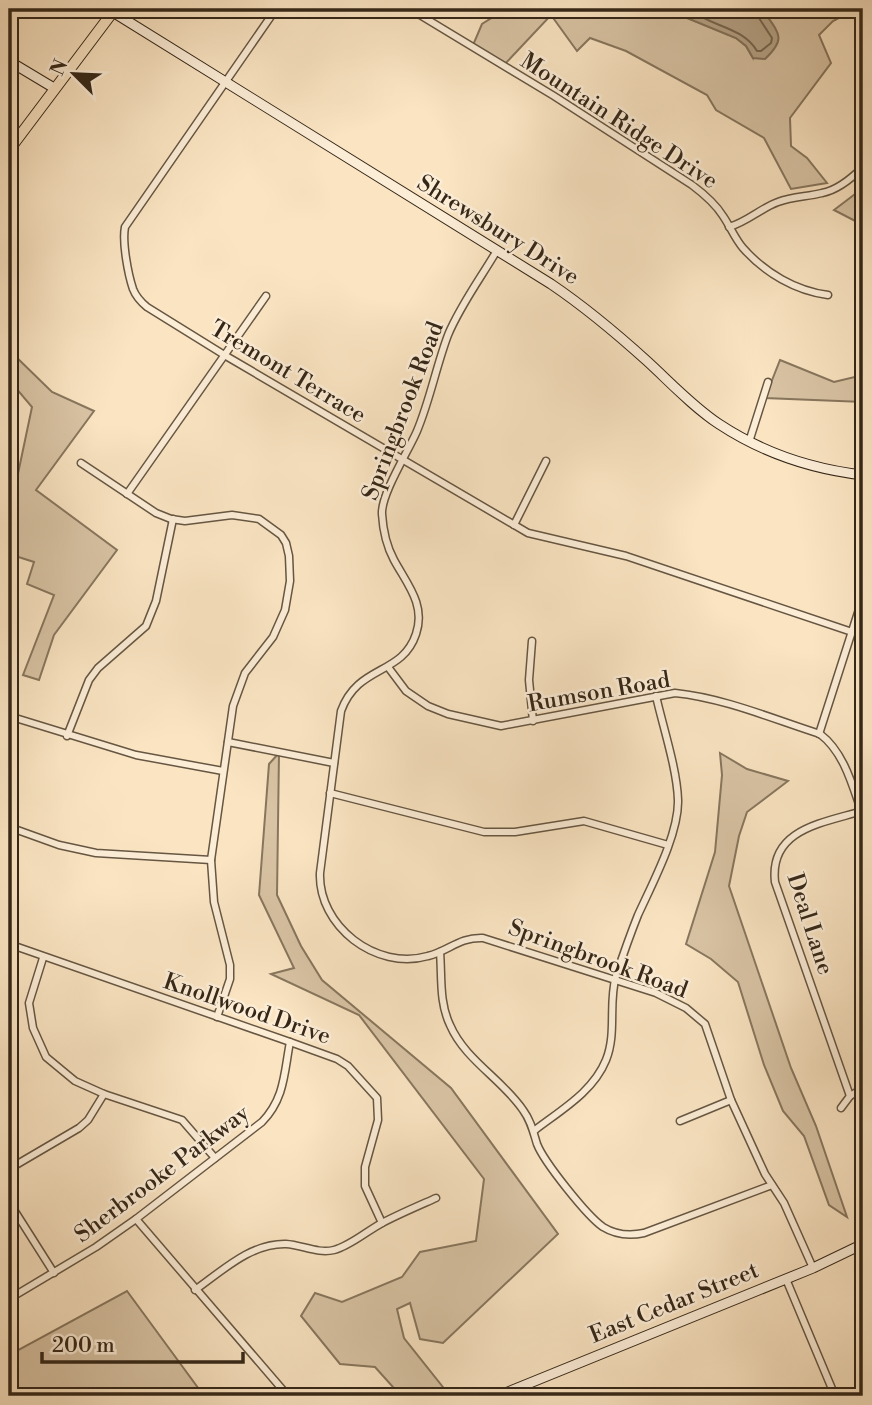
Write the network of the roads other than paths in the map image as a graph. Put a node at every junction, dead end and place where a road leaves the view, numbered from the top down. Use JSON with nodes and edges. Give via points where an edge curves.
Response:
{"nodes":[{"id":1,"x":276,"y":9,"type":"edge"},
{"id":2,"x":410,"y":9,"type":"edge"},
{"id":3,"x":112,"y":10,"type":"edge"},
{"id":4,"x":9,"y":61,"type":"edge"},
{"id":5,"x":226,"y":82,"type":"junction"},
{"id":6,"x":54,"y":88,"type":"junction"},
{"id":7,"x":9,"y":150,"type":"edge"},
{"id":8,"x":863,"y":167,"type":"edge"},
{"id":9,"x":729,"y":227,"type":"junction"},
{"id":10,"x":496,"y":252,"type":"junction"},
{"id":11,"x":828,"y":295,"type":"dead end"},
{"id":12,"x":266,"y":296,"type":"dead end"},
{"id":13,"x":226,"y":356,"type":"junction"},
{"id":14,"x":768,"y":382,"type":"dead end"},
{"id":15,"x":749,"y":442,"type":"junction"},
{"id":16,"x":404,"y":461,"type":"junction"},
{"id":17,"x":546,"y":461,"type":"dead end"},
{"id":18,"x":81,"y":463,"type":"dead end"},
{"id":19,"x":863,"y":475,"type":"edge"},
{"id":20,"x":128,"y":494,"type":"junction"},
{"id":21,"x":173,"y":519,"type":"junction"},
{"id":22,"x":514,"y":525,"type":"junction"},
{"id":23,"x":863,"y":597,"type":"edge"},
{"id":24,"x":852,"y":632,"type":"junction"},
{"id":25,"x":532,"y":641,"type":"dead end"},
{"id":26,"x":388,"y":667,"type":"junction"},
{"id":27,"x":656,"y":696,"type":"junction"},
{"id":28,"x":9,"y":716,"type":"edge"},
{"id":29,"x":533,"y":721,"type":"junction"},
{"id":30,"x":819,"y":734,"type":"junction"},
{"id":31,"x":67,"y":736,"type":"junction"},
{"id":32,"x":228,"y":742,"type":"junction"},
{"id":33,"x":334,"y":763,"type":"junction"},
{"id":34,"x":223,"y":771,"type":"junction"},
{"id":35,"x":330,"y":793,"type":"junction"},
{"id":36,"x":862,"y":814,"type":"edge"},
{"id":37,"x":9,"y":827,"type":"edge"},
{"id":38,"x":668,"y":845,"type":"junction"},
{"id":39,"x":211,"y":860,"type":"junction"},
{"id":40,"x":9,"y":944,"type":"edge"},
{"id":41,"x":440,"y":952,"type":"junction"},
{"id":42,"x":43,"y":958,"type":"junction"},
{"id":43,"x":615,"y":980,"type":"junction"},
{"id":44,"x":217,"y":1017,"type":"junction"},
{"id":45,"x":290,"y":1042,"type":"junction"},
{"id":46,"x":863,"y":1088,"type":"edge"},
{"id":47,"x":104,"y":1094,"type":"junction"},
{"id":48,"x":850,"y":1096,"type":"junction"},
{"id":49,"x":731,"y":1100,"type":"junction"},
{"id":50,"x":841,"y":1108,"type":"dead end"},
{"id":51,"x":680,"y":1121,"type":"dead end"},
{"id":52,"x":535,"y":1130,"type":"junction"},
{"id":53,"x":215,"y":1158,"type":"junction"},
{"id":54,"x":9,"y":1169,"type":"edge"},
{"id":55,"x":772,"y":1185,"type":"junction"},
{"id":56,"x":436,"y":1198,"type":"dead end"},
{"id":57,"x":9,"y":1202,"type":"edge"},
{"id":58,"x":136,"y":1219,"type":"junction"},
{"id":59,"x":382,"y":1223,"type":"junction"},
{"id":60,"x":863,"y":1244,"type":"edge"},
{"id":61,"x":813,"y":1268,"type":"junction"},
{"id":62,"x":54,"y":1273,"type":"junction"},
{"id":63,"x":786,"y":1279,"type":"junction"},
{"id":64,"x":195,"y":1290,"type":"junction"},
{"id":65,"x":9,"y":1299,"type":"edge"},
{"id":66,"x":288,"y":1396,"type":"edge"},
{"id":67,"x":498,"y":1396,"type":"edge"},
{"id":68,"x":835,"y":1396,"type":"edge"}],
"edges":[{"from":1,"to":5,"type":"street"},
{"from":2,"to":9,"type":"street","name":"Mountain Ridge Drive","via":[[692,185],[708,197]]},
{"from":3,"to":5,"type":"main road","name":"Shrewsbury Drive"},
{"from":3,"to":6,"type":"main road"},
{"from":4,"to":6,"type":"main road"},
{"from":5,"to":10,"type":"main road","name":"Shrewsbury Drive"},
{"from":5,"to":13,"type":"street","name":"Tremont Terrace","via":[[129,219],[123,236],[139,300]]},
{"from":6,"to":7,"type":"main road"},
{"from":8,"to":9,"type":"street","via":[[832,191],[782,200]]},
{"from":9,"to":11,"type":"street","name":"Mountain Ridge Drive","via":[[761,265],[807,292]]},
{"from":10,"to":15,"type":"main road","name":"Shrewsbury Drive","via":[[582,305],[693,404]]},
{"from":10,"to":16,"type":"street","name":"Springbrook Road","via":[[449,335]]},
{"from":12,"to":13,"type":"street"},
{"from":13,"to":16,"type":"street","name":"Tremont Terrace"},
{"from":13,"to":20,"type":"street"},
{"from":14,"to":15,"type":"street"},
{"from":15,"to":19,"type":"main road","name":"Shrewsbury Drive","via":[[807,465]]},
{"from":16,"to":22,"type":"street","name":"Tremont Terrace"},
{"from":16,"to":26,"type":"street","name":"Springbrook Road","via":[[383,502],[383,525],[393,558],[415,598],[419,620],[410,648]]},
{"from":17,"to":22,"type":"street"},
{"from":18,"to":20,"type":"street"},
{"from":20,"to":21,"type":"street"},
{"from":21,"to":31,"type":"street","via":[[156,601],[146,626],[93,674]]},
{"from":21,"to":32,"type":"street","via":[[232,515],[259,519],[281,535],[289,556],[285,610],[273,637],[245,673],[233,706]]},
{"from":22,"to":24,"type":"street","name":"Tremont Terrace","via":[[551,540],[637,560]]},
{"from":23,"to":24,"type":"street"},
{"from":24,"to":30,"type":"street"},
{"from":25,"to":29,"type":"street"},
{"from":26,"to":29,"type":"street","name":"Rumson Road","via":[[415,699],[448,714],[501,726]]},
{"from":26,"to":33,"type":"street","name":"Springbrook Road","via":[[364,679],[346,699]]},
{"from":27,"to":29,"type":"street","name":"Rumson Road"},
{"from":27,"to":30,"type":"street","name":"Rumson Road","via":[[698,695]]},
{"from":27,"to":38,"type":"street","via":[[678,802]]},
{"from":28,"to":31,"type":"street"},
{"from":30,"to":36,"type":"street","via":[[841,758]]},
{"from":31,"to":34,"type":"street"},
{"from":32,"to":33,"type":"street"},
{"from":32,"to":34,"type":"street"},
{"from":33,"to":35,"type":"street","name":"Springbrook Road"},
{"from":34,"to":39,"type":"street"},
{"from":35,"to":38,"type":"street","via":[[484,832],[584,821]]},
{"from":35,"to":41,"type":"street","name":"Springbrook Road","via":[[320,885],[334,920],[377,954],[412,959]]},
{"from":36,"to":48,"type":"street","name":"Deal Lane","via":[[799,831],[780,850],[774,871]]},
{"from":37,"to":39,"type":"street","via":[[96,853]]},
{"from":38,"to":43,"type":"street"},
{"from":39,"to":44,"type":"street","via":[[214,902],[230,965]]},
{"from":40,"to":42,"type":"street","name":"Knollwood Drive"},
{"from":41,"to":43,"type":"street","name":"Springbrook Road","via":[[457,942],[483,938]]},
{"from":41,"to":52,"type":"street","via":[[442,1000],[452,1030],[508,1090]]},
{"from":42,"to":44,"type":"street","name":"Knollwood Drive"},
{"from":42,"to":47,"type":"street","via":[[29,1003],[39,1044],[56,1067]]},
{"from":43,"to":49,"type":"street","name":"Springbrook Road","via":[[656,993],[705,1024]]},
{"from":43,"to":52,"type":"street","via":[[607,1059],[581,1096]]},
{"from":44,"to":45,"type":"street","name":"Knollwood Drive"},
{"from":45,"to":53,"type":"street","name":"Sherbrooke Parkway","via":[[274,1110]]},
{"from":45,"to":59,"type":"street","name":"Knollwood Drive","via":[[338,1059],[377,1098],[378,1120],[364,1175]]},
{"from":46,"to":48,"type":"street"},
{"from":47,"to":53,"type":"street","via":[[182,1120]]},
{"from":47,"to":54,"type":"street","via":[[79,1128]]},
{"from":48,"to":50,"type":"street"},
{"from":49,"to":51,"type":"street"},
{"from":49,"to":55,"type":"street","name":"Springbrook Road"},
{"from":52,"to":55,"type":"street","via":[[548,1163],[591,1217],[617,1233],[644,1233]]},
{"from":53,"to":58,"type":"street","name":"Sherbrooke Parkway"},
{"from":55,"to":61,"type":"street","name":"Springbrook Road"},
{"from":56,"to":59,"type":"street"},
{"from":57,"to":62,"type":"street"},
{"from":58,"to":62,"type":"street","name":"Sherbrooke Parkway"},
{"from":58,"to":64,"type":"street"},
{"from":59,"to":64,"type":"street","via":[[335,1250],[287,1244],[253,1252]]},
{"from":60,"to":61,"type":"main road","name":"East Cedar Street"},
{"from":61,"to":63,"type":"main road","name":"East Cedar Street"},
{"from":62,"to":65,"type":"street","name":"Sherbrooke Parkway"},
{"from":63,"to":67,"type":"main road","name":"East Cedar Street"},
{"from":63,"to":68,"type":"street"},
{"from":64,"to":66,"type":"street"}]}
